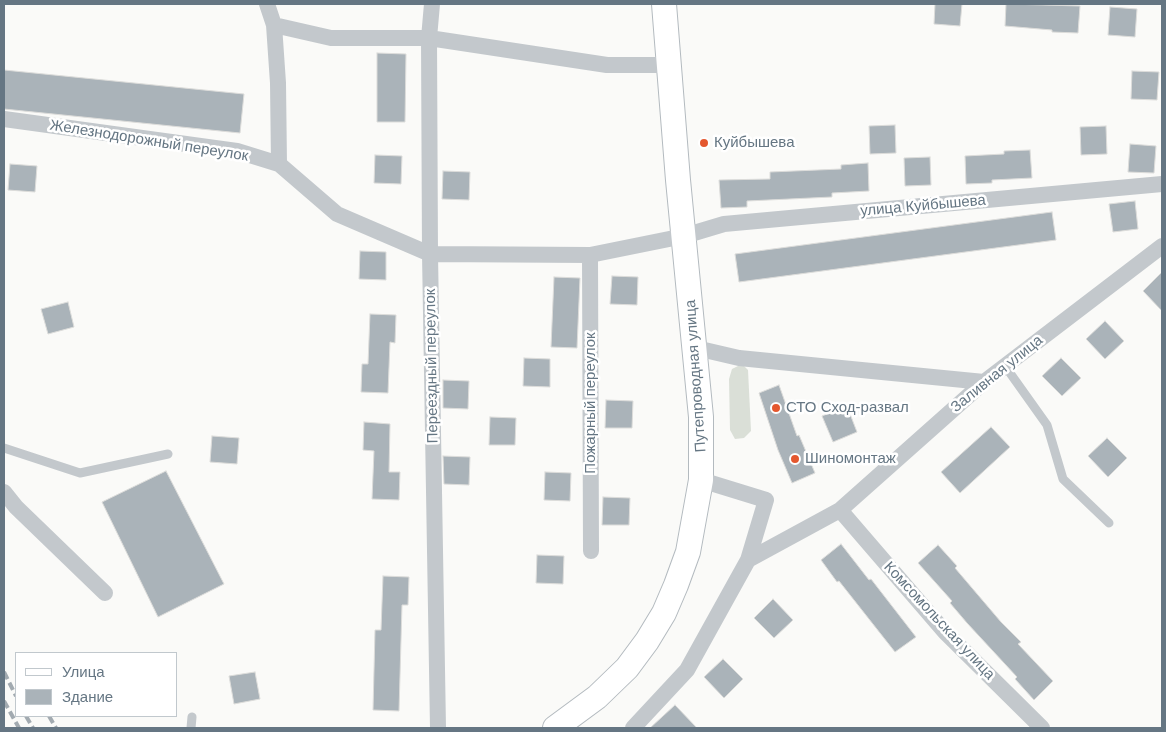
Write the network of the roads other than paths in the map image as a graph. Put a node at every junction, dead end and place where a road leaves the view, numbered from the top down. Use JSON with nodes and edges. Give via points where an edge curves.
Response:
{"nodes":[{"id":1,"x":267,"y":4,"type":"edge"},
{"id":2,"x":432,"y":4,"type":"edge"},
{"id":3,"x":664,"y":4,"type":"edge"},
{"id":4,"x":274,"y":25,"type":"junction"},
{"id":5,"x":429,"y":38,"type":"junction"},
{"id":6,"x":668,"y":65,"type":"junction"},
{"id":7,"x":4,"y":120,"type":"edge"},
{"id":8,"x":279,"y":164,"type":"junction"},
{"id":9,"x":1162,"y":184,"type":"edge"},
{"id":10,"x":684,"y":236,"type":"junction"},
{"id":11,"x":1162,"y":246,"type":"edge"},
{"id":12,"x":430,"y":254,"type":"junction"},
{"id":13,"x":590,"y":255,"type":"junction"},
{"id":14,"x":696,"y":348,"type":"junction"},
{"id":15,"x":1005,"y":366,"type":"junction"},
{"id":16,"x":984,"y":382,"type":"junction"},
{"id":17,"x":4,"y":448,"type":"edge"},
{"id":18,"x":168,"y":454,"type":"dead end"},
{"id":19,"x":701,"y":480,"type":"junction"},
{"id":20,"x":4,"y":492,"type":"edge"},
{"id":21,"x":840,"y":510,"type":"junction"},
{"id":22,"x":1109,"y":522,"type":"dead end"},
{"id":23,"x":591,"y":551,"type":"dead end"},
{"id":24,"x":748,"y":560,"type":"junction"},
{"id":25,"x":104,"y":593,"type":"dead end"},
{"id":26,"x":192,"y":717,"type":"dead end"},
{"id":27,"x":191,"y":728,"type":"edge"},
{"id":28,"x":438,"y":728,"type":"edge"},
{"id":29,"x":555,"y":728,"type":"edge"},
{"id":30,"x":632,"y":728,"type":"edge"},
{"id":31,"x":1042,"y":728,"type":"edge"}],
"edges":[{"from":1,"to":4,"type":"street"},
{"from":2,"to":5,"type":"street","name":"Переездный переулок"},
{"from":3,"to":6,"type":"main road","name":"Путепроводная улица"},
{"from":4,"to":5,"type":"street","via":[[331,38]]},
{"from":4,"to":8,"type":"street"},
{"from":5,"to":6,"type":"street","via":[[607,65]]},
{"from":5,"to":12,"type":"street","name":"Переездный переулок"},
{"from":6,"to":10,"type":"main road","name":"Путепроводная улица"},
{"from":7,"to":8,"type":"street","name":"Железнодорожный переулок","via":[[237,151]]},
{"from":8,"to":12,"type":"street","name":"Железнодорожный переулок","via":[[337,214]]},
{"from":9,"to":10,"type":"street","name":"улица Куйбышева","via":[[724,224]]},
{"from":10,"to":13,"type":"street","name":"Железнодорожный переулок"},
{"from":10,"to":14,"type":"main road","name":"Путепроводная улица"},
{"from":11,"to":15,"type":"street","name":"Заливная улица"},
{"from":12,"to":13,"type":"street","name":"Железнодорожный переулок"},
{"from":12,"to":28,"type":"street","name":"Переездный переулок"},
{"from":13,"to":23,"type":"street","name":"Пожарный переулок"},
{"from":14,"to":16,"type":"street","via":[[739,358]]},
{"from":14,"to":19,"type":"main road","name":"Путепроводная улица"},
{"from":15,"to":16,"type":"street","name":"Заливная улица"},
{"from":15,"to":22,"type":"lane","via":[[1047,425],[1063,479]]},
{"from":16,"to":21,"type":"street","name":"Заливная улица"},
{"from":17,"to":18,"type":"lane","via":[[80,473]]},
{"from":19,"to":24,"type":"street","via":[[766,500]]},
{"from":19,"to":29,"type":"main road","name":"Путепроводная улица","via":[[688,552],[664,613],[627,668],[597,697]]},
{"from":20,"to":25,"type":"street"},
{"from":21,"to":24,"type":"street","name":"Заливная улица"},
{"from":21,"to":31,"type":"street","name":"Комсомольская улица","via":[[946,632]]},
{"from":24,"to":30,"type":"street","via":[[687,670]]},
{"from":26,"to":27,"type":"lane"}]}
